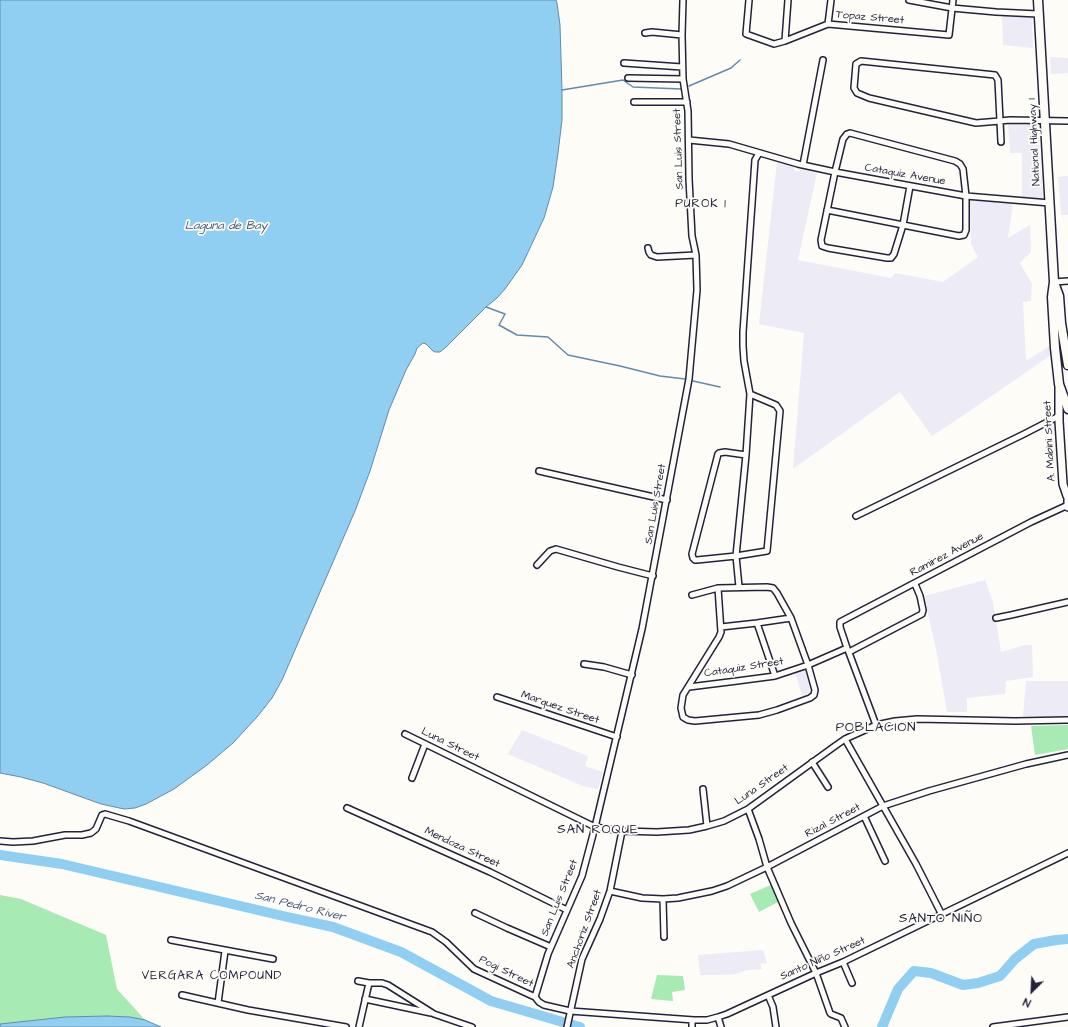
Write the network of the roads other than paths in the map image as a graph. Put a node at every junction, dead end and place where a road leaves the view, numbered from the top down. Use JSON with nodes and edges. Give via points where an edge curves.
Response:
{"nodes":[{"id":1,"x":683,"y":0,"type":"edge"},
{"id":2,"x":749,"y":0,"type":"edge"},
{"id":3,"x":788,"y":0,"type":"edge"},
{"id":4,"x":832,"y":0,"type":"edge"},
{"id":5,"x":909,"y":0,"type":"edge"},
{"id":6,"x":953,"y":0,"type":"edge"},
{"id":7,"x":1038,"y":0,"type":"edge"},
{"id":8,"x":952,"y":8,"type":"junction"},
{"id":9,"x":1038,"y":14,"type":"junction"},
{"id":10,"x":828,"y":24,"type":"junction"},
{"id":11,"x":645,"y":33,"type":"dead end"},
{"id":12,"x":682,"y":35,"type":"junction"},
{"id":13,"x":785,"y":41,"type":"junction"},
{"id":14,"x":823,"y":60,"type":"dead end"},
{"id":15,"x":624,"y":63,"type":"dead end"},
{"id":16,"x":682,"y":67,"type":"junction"},
{"id":17,"x":628,"y":78,"type":"dead end"},
{"id":18,"x":683,"y":79,"type":"junction"},
{"id":19,"x":634,"y":102,"type":"dead end"},
{"id":20,"x":687,"y":102,"type":"junction"},
{"id":21,"x":1000,"y":121,"type":"junction"},
{"id":22,"x":1045,"y":121,"type":"junction"},
{"id":23,"x":1068,"y":121,"type":"edge"},
{"id":24,"x":689,"y":140,"type":"junction"},
{"id":25,"x":1001,"y":142,"type":"dead end"},
{"id":26,"x":759,"y":153,"type":"junction"},
{"id":27,"x":803,"y":165,"type":"junction"},
{"id":28,"x":835,"y":172,"type":"junction"},
{"id":29,"x":910,"y":186,"type":"junction"},
{"id":30,"x":966,"y":196,"type":"junction"},
{"id":31,"x":1050,"y":203,"type":"junction"},
{"id":32,"x":827,"y":210,"type":"junction"},
{"id":33,"x":903,"y":225,"type":"junction"},
{"id":34,"x":648,"y":248,"type":"dead end"},
{"id":35,"x":696,"y":255,"type":"junction"},
{"id":36,"x":1068,"y":281,"type":"edge"},
{"id":37,"x":1054,"y":282,"type":"junction"},
{"id":38,"x":1068,"y":365,"type":"edge"},
{"id":39,"x":1059,"y":384,"type":"junction"},
{"id":40,"x":750,"y":394,"type":"junction"},
{"id":41,"x":1068,"y":409,"type":"edge"},
{"id":42,"x":1059,"y":416,"type":"junction"},
{"id":43,"x":746,"y":455,"type":"junction"},
{"id":44,"x":539,"y":471,"type":"dead end"},
{"id":45,"x":1068,"y":494,"type":"edge"},
{"id":46,"x":667,"y":500,"type":"junction"},
{"id":47,"x":1068,"y":506,"type":"edge"},
{"id":48,"x":856,"y":516,"type":"dead end"},
{"id":49,"x":736,"y":556,"type":"junction"},
{"id":50,"x":537,"y":565,"type":"dead end"},
{"id":51,"x":653,"y":576,"type":"junction"},
{"id":52,"x":915,"y":584,"type":"junction"},
{"id":53,"x":739,"y":587,"type":"junction"},
{"id":54,"x":718,"y":588,"type":"junction"},
{"id":55,"x":692,"y":595,"type":"dead end"},
{"id":56,"x":1068,"y":602,"type":"edge"},
{"id":57,"x":791,"y":618,"type":"junction"},
{"id":58,"x":996,"y":618,"type":"dead end"},
{"id":59,"x":757,"y":623,"type":"junction"},
{"id":60,"x":722,"y":627,"type":"junction"},
{"id":61,"x":848,"y":650,"type":"junction"},
{"id":62,"x":584,"y":664,"type":"dead end"},
{"id":63,"x":808,"y":665,"type":"junction"},
{"id":64,"x":632,"y":675,"type":"junction"},
{"id":65,"x":775,"y":676,"type":"junction"},
{"id":66,"x":689,"y":687,"type":"junction"},
{"id":67,"x":497,"y":697,"type":"dead end"},
{"id":68,"x":1068,"y":720,"type":"edge"},
{"id":69,"x":876,"y":725,"type":"junction"},
{"id":70,"x":405,"y":734,"type":"dead end"},
{"id":71,"x":617,"y":737,"type":"junction"},
{"id":72,"x":846,"y":739,"type":"junction"},
{"id":73,"x":425,"y":744,"type":"junction"},
{"id":74,"x":1068,"y":755,"type":"edge"},
{"id":75,"x":812,"y":762,"type":"junction"},
{"id":76,"x":412,"y":778,"type":"dead end"},
{"id":77,"x":828,"y":787,"type":"dead end"},
{"id":78,"x":703,"y":789,"type":"dead end"},
{"id":79,"x":883,"y":806,"type":"junction"},
{"id":80,"x":347,"y":808,"type":"dead end"},
{"id":81,"x":748,"y":809,"type":"junction"},
{"id":82,"x":864,"y":816,"type":"junction"},
{"id":83,"x":707,"y":826,"type":"junction"},
{"id":84,"x":595,"y":827,"type":"junction"},
{"id":85,"x":622,"y":831,"type":"junction"},
{"id":86,"x":0,"y":841,"type":"edge"},
{"id":87,"x":1068,"y":853,"type":"edge"},
{"id":88,"x":885,"y":861,"type":"dead end"},
{"id":89,"x":767,"y":867,"type":"junction"},
{"id":90,"x":610,"y":891,"type":"junction"},
{"id":91,"x":663,"y":899,"type":"junction"},
{"id":92,"x":567,"y":910,"type":"junction"},
{"id":93,"x":475,"y":913,"type":"dead end"},
{"id":94,"x":942,"y":915,"type":"junction"},
{"id":95,"x":664,"y":936,"type":"dead end"},
{"id":96,"x":171,"y":940,"type":"dead end"},
{"id":97,"x":551,"y":947,"type":"junction"},
{"id":98,"x":226,"y":951,"type":"junction"},
{"id":99,"x":273,"y":959,"type":"dead end"},
{"id":100,"x":843,"y":962,"type":"junction"},
{"id":101,"x":816,"y":973,"type":"junction"},
{"id":102,"x":358,"y":981,"type":"dead end"},
{"id":103,"x":369,"y":983,"type":"junction"},
{"id":104,"x":852,"y":983,"type":"dead end"},
{"id":105,"x":182,"y":995,"type":"dead end"},
{"id":106,"x":768,"y":995,"type":"junction"},
{"id":107,"x":535,"y":997,"type":"junction"},
{"id":108,"x":365,"y":999,"type":"junction"},
{"id":109,"x":218,"y":1003,"type":"junction"},
{"id":110,"x":570,"y":1011,"type":"junction"},
{"id":111,"x":434,"y":1014,"type":"junction"},
{"id":112,"x":718,"y":1017,"type":"junction"},
{"id":113,"x":1068,"y":1017,"type":"edge"},
{"id":114,"x":692,"y":1020,"type":"junction"},
{"id":115,"x":319,"y":1024,"type":"edge"},
{"id":116,"x":346,"y":1027,"type":"edge"},
{"id":117,"x":359,"y":1027,"type":"edge"},
{"id":118,"x":472,"y":1027,"type":"edge"},
{"id":119,"x":567,"y":1027,"type":"edge"},
{"id":120,"x":692,"y":1027,"type":"edge"},
{"id":121,"x":721,"y":1027,"type":"edge"},
{"id":122,"x":776,"y":1027,"type":"edge"},
{"id":123,"x":845,"y":1027,"type":"edge"},
{"id":124,"x":993,"y":1027,"type":"edge"}],
"edges":[{"from":1,"to":12,"type":"street","name":"San Luis Street"},
{"from":2,"to":13,"type":"street","name":"Topaz Street","via":[[746,34],[774,44]]},
{"from":3,"to":13,"type":"street"},
{"from":4,"to":10,"type":"street"},
{"from":5,"to":8,"type":"street"},
{"from":6,"to":8,"type":"street"},
{"from":7,"to":9,"type":"highway","name":"National Highway 1"},
{"from":8,"to":9,"type":"street"},
{"from":8,"to":10,"type":"street","name":"Topaz Street","via":[[949,35]]},
{"from":9,"to":22,"type":"highway","name":"National Highway 1"},
{"from":10,"to":13,"type":"street","name":"Topaz Street"},
{"from":11,"to":12,"type":"street"},
{"from":12,"to":16,"type":"street","name":"San Luis Street"},
{"from":14,"to":27,"type":"street"},
{"from":15,"to":16,"type":"street"},
{"from":16,"to":18,"type":"street","name":"San Luis Street"},
{"from":17,"to":18,"type":"street"},
{"from":18,"to":20,"type":"street","name":"San Luis Street"},
{"from":19,"to":20,"type":"street"},
{"from":20,"to":24,"type":"street","name":"San Luis Street"},
{"from":21,"to":21,"type":"street","via":[[998,80],[995,75],[861,61],[856,64],[854,88],[861,95],[976,123]]},
{"from":21,"to":22,"type":"street"},
{"from":21,"to":25,"type":"street"},
{"from":22,"to":23,"type":"street"},
{"from":22,"to":31,"type":"highway","name":"National Highway 1"},
{"from":24,"to":26,"type":"street","name":"Cataquiz Avenue","via":[[729,144]]},
{"from":24,"to":35,"type":"street","name":"San Luis Street","via":[[692,236]]},
{"from":26,"to":27,"type":"street","name":"Cataquiz Avenue"},
{"from":26,"to":40,"type":"street","via":[[755,160],[743,332],[744,361]]},
{"from":27,"to":28,"type":"street","name":"Cataquiz Avenue"},
{"from":28,"to":29,"type":"street","name":"Cataquiz Avenue"},
{"from":28,"to":30,"type":"street","via":[[843,139],[846,134],[853,134],[957,162],[963,169]]},
{"from":28,"to":32,"type":"street"},
{"from":29,"to":30,"type":"street","name":"Cataquiz Avenue"},
{"from":29,"to":33,"type":"street"},
{"from":30,"to":31,"type":"street","name":"Cataquiz Avenue"},
{"from":30,"to":33,"type":"street","via":[[966,230],[962,236]]},
{"from":31,"to":37,"type":"highway","name":"National Highway 1"},
{"from":32,"to":33,"type":"street"},
{"from":32,"to":33,"type":"street","via":[[821,240],[822,246],[828,248],[892,258]]},
{"from":34,"to":35,"type":"street","via":[[650,255],[656,257]]},
{"from":35,"to":46,"type":"street","name":"San Luis Street","via":[[697,290],[689,379]]},
{"from":36,"to":37,"type":"street"},
{"from":37,"to":38,"type":"highway","name":"National Highway 1","via":[[1059,296]]},
{"from":37,"to":39,"type":"highway","name":"National Highway 1","via":[[1052,297]]},
{"from":39,"to":41,"type":"highway","name":"National Highway 1"},
{"from":39,"to":42,"type":"main road","name":"A. Mabini Street"},
{"from":40,"to":43,"type":"street"},
{"from":40,"to":49,"type":"street","via":[[776,405],[781,414],[766,551]]},
{"from":42,"to":45,"type":"main road","name":"A. Mabini Street","via":[[1063,484]]},
{"from":42,"to":48,"type":"street"},
{"from":43,"to":49,"type":"street"},
{"from":43,"to":49,"type":"street","via":[[719,452],[692,554],[697,560]]},
{"from":44,"to":46,"type":"street"},
{"from":45,"to":47,"type":"main road","name":"A. Mabini Street"},
{"from":46,"to":51,"type":"street","name":"San Luis Street"},
{"from":47,"to":52,"type":"street","name":"Ramirez Avenue","via":[[1031,522]]},
{"from":49,"to":53,"type":"street"},
{"from":50,"to":51,"type":"street","via":[[550,551],[556,550]]},
{"from":51,"to":64,"type":"street","name":"San Luis Street"},
{"from":52,"to":61,"type":"street","name":"Ramirez Avenue","via":[[840,622]]},
{"from":52,"to":61,"type":"street","name":"Cataquiz Street","via":[[923,610],[920,616]]},
{"from":53,"to":54,"type":"street"},
{"from":53,"to":57,"type":"street","via":[[773,588]]},
{"from":54,"to":55,"type":"street"},
{"from":54,"to":60,"type":"street"},
{"from":56,"to":58,"type":"street"},
{"from":57,"to":59,"type":"street"},
{"from":57,"to":63,"type":"street"},
{"from":59,"to":60,"type":"street"},
{"from":59,"to":65,"type":"street"},
{"from":60,"to":66,"type":"street","via":[[719,637]]},
{"from":61,"to":63,"type":"street","name":"Cataquiz Street"},
{"from":61,"to":69,"type":"street"},
{"from":62,"to":64,"type":"street"},
{"from":63,"to":65,"type":"street","name":"Cataquiz Street"},
{"from":63,"to":66,"type":"street","via":[[814,695],[759,715],[688,720],[683,717],[681,708],[683,696]]},
{"from":64,"to":71,"type":"street","name":"San Luis Street"},
{"from":65,"to":66,"type":"street","name":"Cataquiz Street"},
{"from":67,"to":71,"type":"street","name":"Marquez Street"},
{"from":68,"to":69,"type":"street","name":"Luna Street","via":[[916,719]]},
{"from":69,"to":72,"type":"street","name":"Luna Street"},
{"from":70,"to":73,"type":"street","name":"Luna Street"},
{"from":71,"to":84,"type":"street","name":"San Luis Street"},
{"from":72,"to":75,"type":"street","name":"Luna Street"},
{"from":72,"to":79,"type":"street"},
{"from":73,"to":76,"type":"street"},
{"from":73,"to":84,"type":"street","name":"Luna Street"},
{"from":74,"to":79,"type":"street","name":"Rizal Street","via":[[1026,764]]},
{"from":75,"to":77,"type":"street"},
{"from":75,"to":81,"type":"street","name":"Luna Street"},
{"from":78,"to":83,"type":"street"},
{"from":79,"to":82,"type":"street","name":"Rizal Street"},
{"from":79,"to":94,"type":"street"},
{"from":80,"to":92,"type":"street","name":"Mendoza Street","via":[[490,872]]},
{"from":81,"to":83,"type":"street","name":"Luna Street"},
{"from":81,"to":89,"type":"street"},
{"from":82,"to":88,"type":"street"},
{"from":82,"to":89,"type":"street","name":"Rizal Street"},
{"from":83,"to":85,"type":"street","name":"Luna Street","via":[[657,832]]},
{"from":84,"to":85,"type":"street","name":"Luna Street"},
{"from":84,"to":92,"type":"street","name":"San Luis Street","via":[[582,876]]},
{"from":85,"to":90,"type":"street","name":"Anchoriz Street"},
{"from":86,"to":107,"type":"street","name":"Pogi Street","via":[[33,841],[91,833],[104,814],[135,823],[432,932],[474,969]]},
{"from":87,"to":94,"type":"street","name":"Santo Niño Street"},
{"from":89,"to":91,"type":"street","name":"Rizal Street","via":[[712,891]]},
{"from":89,"to":101,"type":"street"},
{"from":90,"to":91,"type":"street","name":"Rizal Street","via":[[642,898]]},
{"from":90,"to":110,"type":"street","name":"Anchoriz Street","via":[[582,959]]},
{"from":91,"to":95,"type":"street"},
{"from":92,"to":97,"type":"street","name":"San Luis Street"},
{"from":93,"to":97,"type":"street"},
{"from":94,"to":100,"type":"street","name":"Santo Niño Street"},
{"from":96,"to":98,"type":"street"},
{"from":97,"to":107,"type":"street","name":"San Luis Street"},
{"from":98,"to":99,"type":"street"},
{"from":98,"to":109,"type":"street"},
{"from":100,"to":101,"type":"street","name":"Santo Niño Street"},
{"from":100,"to":104,"type":"street"},
{"from":101,"to":106,"type":"street","name":"Santo Niño Street"},
{"from":101,"to":123,"type":"street","via":[[830,1013],[841,1018]]},
{"from":102,"to":103,"type":"street"},
{"from":103,"to":108,"type":"street"},
{"from":103,"to":111,"type":"street","via":[[388,985]]},
{"from":105,"to":109,"type":"street"},
{"from":106,"to":112,"type":"street","name":"Santo Niño Street"},
{"from":106,"to":122,"type":"street"},
{"from":107,"to":110,"type":"street","name":"Pogi Street","via":[[544,1005]]},
{"from":108,"to":111,"type":"street"},
{"from":108,"to":117,"type":"street"},
{"from":109,"to":115,"type":"street"},
{"from":110,"to":114,"type":"street","name":"Santo Niño Street"},
{"from":110,"to":119,"type":"street","name":"Anchoriz Street"},
{"from":111,"to":118,"type":"street"},
{"from":112,"to":114,"type":"street","name":"Santo Niño Street"},
{"from":112,"to":121,"type":"street"},
{"from":113,"to":124,"type":"street"},
{"from":114,"to":120,"type":"street"},
{"from":115,"to":116,"type":"street"}]}
